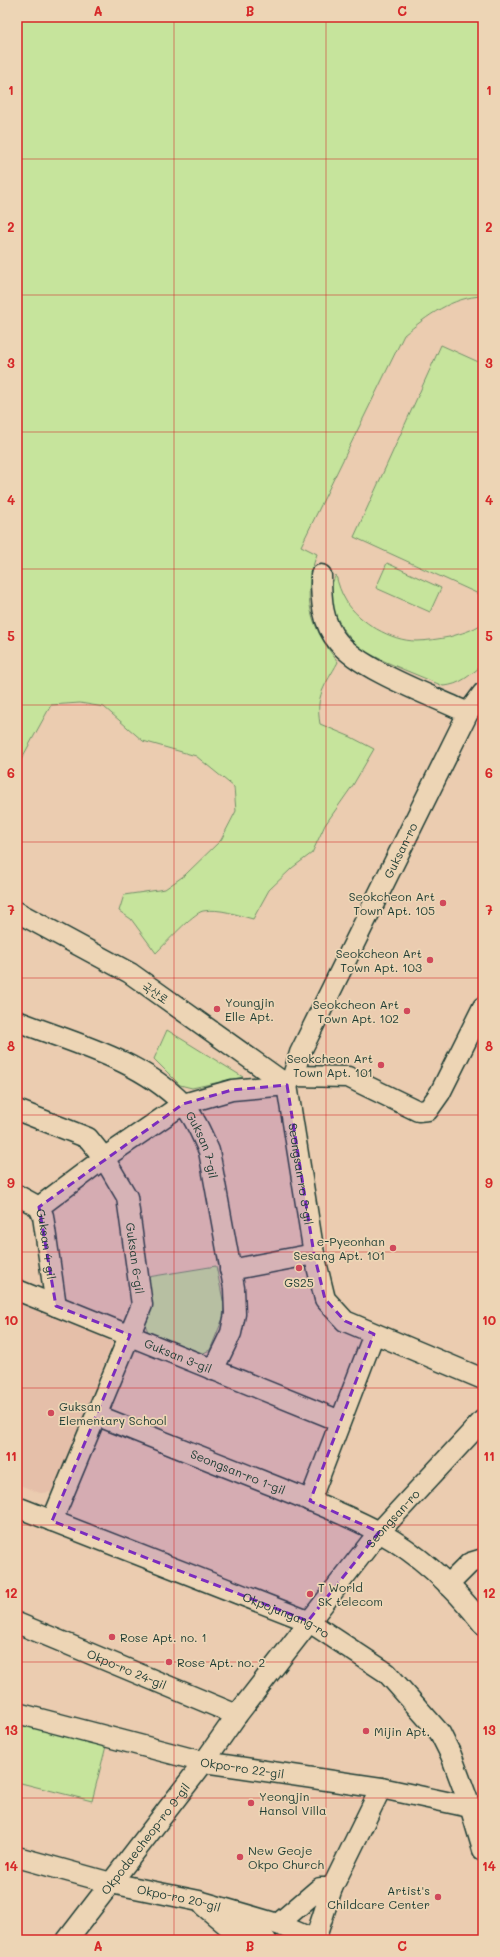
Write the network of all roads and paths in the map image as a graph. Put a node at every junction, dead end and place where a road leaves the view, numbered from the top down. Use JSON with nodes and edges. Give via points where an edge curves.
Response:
{"nodes":[{"id":1,"x":321,"y":576,"type":"dead end"},
{"id":2,"x":483,"y":693,"type":"edge"},
{"id":3,"x":468,"y":713,"type":"junction"},
{"id":4,"x":17,"y":912,"type":"edge"},
{"id":5,"x":17,"y":926,"type":"edge"},
{"id":6,"x":483,"y":1007,"type":"edge"},
{"id":7,"x":17,"y":1021,"type":"edge"},
{"id":8,"x":285,"y":1083,"type":"junction"},
{"id":9,"x":183,"y":1104,"type":"junction"},
{"id":10,"x":17,"y":1110,"type":"edge"},
{"id":11,"x":104,"y":1158,"type":"junction"},
{"id":12,"x":17,"y":1195,"type":"edge"},
{"id":13,"x":39,"y":1207,"type":"junction"},
{"id":14,"x":314,"y":1254,"type":"junction"},
{"id":15,"x":230,"y":1270,"type":"junction"},
{"id":16,"x":17,"y":1290,"type":"edge"},
{"id":17,"x":56,"y":1306,"type":"junction"},
{"id":18,"x":374,"y":1334,"type":"junction"},
{"id":19,"x":130,"y":1335,"type":"junction"},
{"id":20,"x":213,"y":1370,"type":"junction"},
{"id":21,"x":483,"y":1379,"type":"edge"},
{"id":22,"x":96,"y":1415,"type":"junction"},
{"id":23,"x":483,"y":1420,"type":"edge"},
{"id":24,"x":340,"y":1421,"type":"junction"},
{"id":25,"x":310,"y":1501,"type":"junction"},
{"id":26,"x":17,"y":1507,"type":"edge"},
{"id":27,"x":52,"y":1521,"type":"junction"},
{"id":28,"x":379,"y":1532,"type":"junction"},
{"id":29,"x":483,"y":1559,"type":"edge"},
{"id":30,"x":448,"y":1585,"type":"junction"},
{"id":31,"x":308,"y":1621,"type":"junction"},
{"id":32,"x":17,"y":1622,"type":"edge"},
{"id":33,"x":483,"y":1624,"type":"edge"},
{"id":34,"x":17,"y":1713,"type":"edge"},
{"id":35,"x":237,"y":1715,"type":"junction"},
{"id":36,"x":204,"y":1762,"type":"junction"},
{"id":37,"x":381,"y":1788,"type":"junction"},
{"id":38,"x":476,"y":1808,"type":"edge"},
{"id":39,"x":483,"y":1850,"type":"edge"},
{"id":40,"x":17,"y":1857,"type":"edge"},
{"id":41,"x":110,"y":1883,"type":"junction"},
{"id":42,"x":332,"y":1888,"type":"junction"},
{"id":43,"x":199,"y":1901,"type":"junction"},
{"id":44,"x":278,"y":1924,"type":"junction"},
{"id":45,"x":67,"y":1940,"type":"edge"},
{"id":46,"x":266,"y":1940,"type":"edge"},
{"id":47,"x":315,"y":1940,"type":"edge"}],
"edges":[{"from":1,"to":3,"type":"street","via":[[320,599],[327,622],[338,641],[356,659]]},
{"from":2,"to":3,"type":"street","name":"Guksan-ro"},
{"from":3,"to":8,"type":"street","name":"Guksan-ro"},
{"from":4,"to":8,"type":"street","name":"국산로","via":[[130,973]]},
{"from":5,"to":8,"type":"street","name":"국산로","via":[[122,980],[198,1036]]},
{"from":6,"to":8,"type":"street","via":[[440,1093],[428,1110],[418,1111],[348,1077]]},
{"from":7,"to":9,"type":"street","name":"Guksan 7-gil","via":[[143,1072]]},
{"from":8,"to":9,"type":"street","via":[[232,1090]]},
{"from":8,"to":14,"type":"street","name":"Seongsan-ro 3-gil"},
{"from":9,"to":11,"type":"street"},
{"from":9,"to":15,"type":"street","name":"Guksan 7-gil","via":[[209,1151]]},
{"from":10,"to":11,"type":"street","name":"Guksan 6-gil","via":[[88,1138]]},
{"from":11,"to":13,"type":"street"},
{"from":11,"to":19,"type":"street","name":"Guksan 6-gil","via":[[127,1197],[142,1305]]},
{"from":12,"to":13,"type":"street","name":"Guksan 4-gil"},
{"from":13,"to":17,"type":"street","name":"Guksan 4-gil","via":[[43,1216]]},
{"from":14,"to":15,"type":"street"},
{"from":14,"to":18,"type":"street","name":"Seongsan-ro 3-gil","via":[[325,1299],[345,1321]]},
{"from":15,"to":20,"type":"street","name":"Guksan 7-gil","via":[[235,1314],[230,1333]]},
{"from":16,"to":17,"type":"street","name":"Guksan 3-gil"},
{"from":17,"to":19,"type":"street","name":"Guksan 3-gil"},
{"from":18,"to":21,"type":"street","name":"Seongsan-ro 3-gil"},
{"from":18,"to":24,"type":"street"},
{"from":19,"to":20,"type":"street","name":"Guksan 3-gil"},
{"from":19,"to":22,"type":"street","name":"Guksan 6-gil"},
{"from":20,"to":24,"type":"street","name":"Guksan 3-gil"},
{"from":22,"to":25,"type":"street","name":"Seongsan-ro 1-gil"},
{"from":22,"to":27,"type":"street","name":"Guksan 6-gil"},
{"from":23,"to":28,"type":"street","name":"Seongsan-ro"},
{"from":24,"to":25,"type":"street"},
{"from":25,"to":28,"type":"street","name":"Seongsan-ro 1-gil"},
{"from":26,"to":27,"type":"street","name":"Okpojungang-ro"},
{"from":27,"to":31,"type":"street","name":"Okpojungang-ro"},
{"from":28,"to":30,"type":"street","name":"Seongsan-ro 1-gil"},
{"from":28,"to":31,"type":"street","name":"Seongsan-ro"},
{"from":29,"to":30,"type":"street","via":[[470,1563]]},
{"from":30,"to":33,"type":"street","name":"Seongsan-ro 1-gil"},
{"from":31,"to":35,"type":"street","name":"Okpodaecheop-ro 9-gil"},
{"from":31,"to":38,"type":"street","name":"Okpojungang-ro","via":[[387,1673],[426,1715],[440,1733]]},
{"from":32,"to":35,"type":"street","name":"Okpo-ro 24-gil"},
{"from":34,"to":36,"type":"street","name":"Okpo-ro 22-gil"},
{"from":35,"to":36,"type":"street","name":"Okpodaecheop-ro 9-gil"},
{"from":36,"to":37,"type":"street","name":"Okpo-ro 22-gil"},
{"from":36,"to":41,"type":"street","name":"Okpodaecheop-ro 9-gil"},
{"from":37,"to":38,"type":"street","name":"Okpo-ro 22-gil"},
{"from":37,"to":42,"type":"street"},
{"from":38,"to":39,"type":"street","name":"Okpojungang-ro"},
{"from":40,"to":41,"type":"street","name":"Okpo-ro 20-gil"},
{"from":41,"to":43,"type":"street","name":"Okpo-ro 20-gil"},
{"from":41,"to":45,"type":"street","name":"Okpodaecheop-ro 9-gil"},
{"from":42,"to":44,"type":"street","via":[[320,1888]]},
{"from":42,"to":47,"type":"street"},
{"from":43,"to":44,"type":"street","name":"Okpo-ro 20-gil"},
{"from":43,"to":46,"type":"street","via":[[229,1927]]},
{"from":44,"to":47,"type":"street","name":"Okpo-ro 20-gil"}]}
